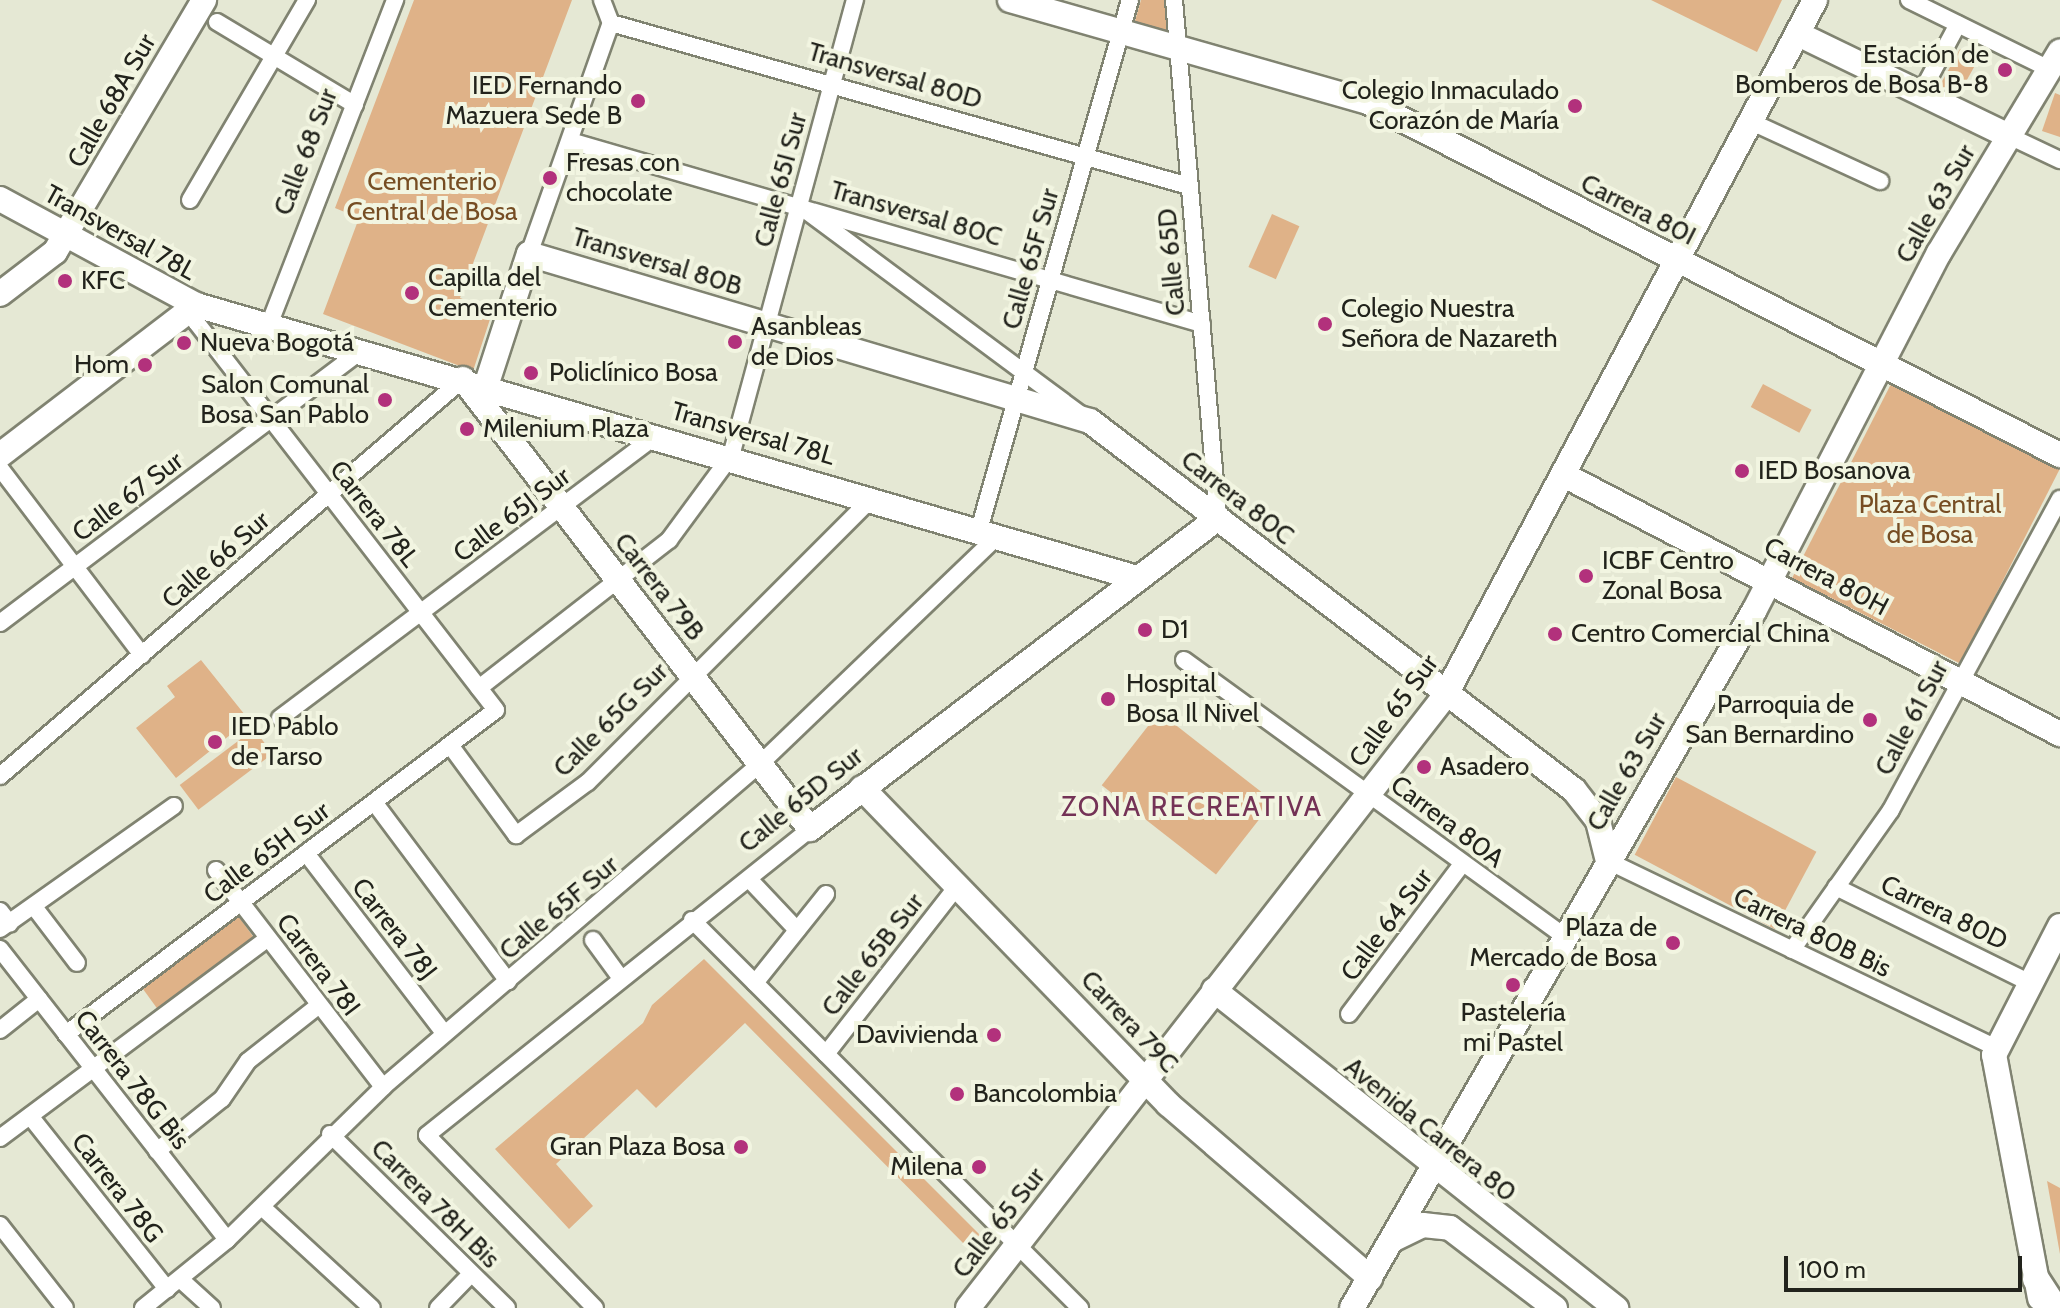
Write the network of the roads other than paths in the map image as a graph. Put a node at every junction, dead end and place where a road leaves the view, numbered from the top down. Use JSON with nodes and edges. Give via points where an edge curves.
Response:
{"nodes":[{"id":1,"x":204,"y":0,"type":"edge"},
{"id":2,"x":307,"y":0,"type":"edge"},
{"id":3,"x":395,"y":0,"type":"edge"},
{"id":4,"x":602,"y":0,"type":"edge"},
{"id":5,"x":855,"y":0,"type":"edge"},
{"id":6,"x":1010,"y":0,"type":"edge"},
{"id":7,"x":1130,"y":0,"type":"edge"},
{"id":8,"x":1174,"y":0,"type":"edge"},
{"id":9,"x":1815,"y":0,"type":"edge"},
{"id":10,"x":1909,"y":0,"type":"edge"},
{"id":11,"x":217,"y":22,"type":"dead end"},
{"id":12,"x":611,"y":23,"type":"junction"},
{"id":13,"x":1958,"y":24,"type":"junction"},
{"id":14,"x":1120,"y":33,"type":"junction"},
{"id":15,"x":1798,"y":34,"type":"junction"},
{"id":16,"x":1177,"y":48,"type":"junction"},
{"id":17,"x":274,"y":56,"type":"junction"},
{"id":18,"x":2055,"y":60,"type":"edge"},
{"id":19,"x":832,"y":83,"type":"junction"},
{"id":20,"x":1921,"y":93,"type":"junction"},
{"id":21,"x":355,"y":105,"type":"junction"},
{"id":22,"x":1754,"y":123,"type":"junction"},
{"id":23,"x":2007,"y":135,"type":"junction"},
{"id":24,"x":570,"y":141,"type":"junction"},
{"id":25,"x":1085,"y":156,"type":"junction"},
{"id":26,"x":2060,"y":160,"type":"edge"},
{"id":27,"x":1880,"y":181,"type":"dead end"},
{"id":28,"x":1189,"y":186,"type":"junction"},
{"id":29,"x":0,"y":199,"type":"edge"},
{"id":30,"x":190,"y":200,"type":"dead end"},
{"id":31,"x":799,"y":205,"type":"junction"},
{"id":32,"x":65,"y":235,"type":"junction"},
{"id":33,"x":529,"y":254,"type":"junction"},
{"id":34,"x":1678,"y":262,"type":"junction"},
{"id":35,"x":1051,"y":278,"type":"junction"},
{"id":36,"x":0,"y":294,"type":"edge"},
{"id":37,"x":196,"y":305,"type":"junction"},
{"id":38,"x":767,"y":324,"type":"junction"},
{"id":39,"x":1202,"y":324,"type":"junction"},
{"id":40,"x":269,"y":325,"type":"junction"},
{"id":41,"x":361,"y":351,"type":"junction"},
{"id":42,"x":1879,"y":363,"type":"junction"},
{"id":43,"x":1024,"y":372,"type":"junction"},
{"id":44,"x":475,"y":383,"type":"junction"},
{"id":45,"x":1017,"y":399,"type":"junction"},
{"id":46,"x":270,"y":419,"type":"junction"},
{"id":47,"x":1090,"y":421,"type":"junction"},
{"id":48,"x":657,"y":435,"type":"junction"},
{"id":49,"x":0,"y":455,"type":"edge"},
{"id":50,"x":2060,"y":455,"type":"edge"},
{"id":51,"x":731,"y":456,"type":"junction"},
{"id":52,"x":0,"y":468,"type":"edge"},
{"id":53,"x":1564,"y":475,"type":"junction"},
{"id":54,"x":329,"y":494,"type":"junction"},
{"id":55,"x":872,"y":498,"type":"junction"},
{"id":56,"x":2060,"y":499,"type":"edge"},
{"id":57,"x":562,"y":507,"type":"junction"},
{"id":58,"x":1218,"y":518,"type":"junction"},
{"id":59,"x":989,"y":533,"type":"junction"},
{"id":60,"x":75,"y":567,"type":"junction"},
{"id":61,"x":1137,"y":578,"type":"junction"},
{"id":62,"x":1772,"y":579,"type":"junction"},
{"id":63,"x":619,"y":581,"type":"junction"},
{"id":64,"x":421,"y":613,"type":"junction"},
{"id":65,"x":0,"y":623,"type":"edge"},
{"id":66,"x":142,"y":655,"type":"junction"},
{"id":67,"x":1184,"y":660,"type":"dead end"},
{"id":68,"x":691,"y":675,"type":"junction"},
{"id":69,"x":1960,"y":680,"type":"junction"},
{"id":70,"x":479,"y":688,"type":"junction"},
{"id":71,"x":1445,"y":696,"type":"junction"},
{"id":72,"x":496,"y":710,"type":"joint"},
{"id":73,"x":280,"y":718,"type":"dead end"},
{"id":74,"x":2060,"y":734,"type":"edge"},
{"id":75,"x":450,"y":745,"type":"junction"},
{"id":76,"x":760,"y":764,"type":"junction"},
{"id":77,"x":0,"y":776,"type":"edge"},
{"id":78,"x":862,"y":788,"type":"junction"},
{"id":79,"x":1369,"y":793,"type":"junction"},
{"id":80,"x":374,"y":802,"type":"junction"},
{"id":81,"x":174,"y":806,"type":"dead end"},
{"id":82,"x":810,"y":829,"type":"junction"},
{"id":83,"x":306,"y":853,"type":"junction"},
{"id":84,"x":1608,"y":861,"type":"junction"},
{"id":85,"x":1462,"y":864,"type":"junction"},
{"id":86,"x":216,"y":870,"type":"dead end"},
{"id":87,"x":749,"y":879,"type":"junction"},
{"id":88,"x":958,"y":885,"type":"junction"},
{"id":89,"x":1836,"y":887,"type":"junction"},
{"id":90,"x":826,"y":894,"type":"dead end"},
{"id":91,"x":241,"y":903,"type":"junction"},
{"id":92,"x":35,"y":908,"type":"junction"},
{"id":93,"x":692,"y":920,"type":"junction"},
{"id":94,"x":3,"y":922,"type":"edge"},
{"id":95,"x":2060,"y":926,"type":"edge"},
{"id":96,"x":797,"y":930,"type":"junction"},
{"id":97,"x":1565,"y":937,"type":"junction"},
{"id":98,"x":268,"y":938,"type":"junction"},
{"id":99,"x":593,"y":940,"type":"dead end"},
{"id":100,"x":0,"y":949,"type":"edge"},
{"id":101,"x":1792,"y":950,"type":"junction"},
{"id":102,"x":77,"y":963,"type":"dead end"},
{"id":103,"x":620,"y":977,"type":"junction"},
{"id":104,"x":508,"y":981,"type":"junction"},
{"id":105,"x":755,"y":983,"type":"junction"},
{"id":106,"x":2030,"y":983,"type":"junction"},
{"id":107,"x":1214,"y":990,"type":"junction"},
{"id":108,"x":39,"y":999,"type":"junction"},
{"id":109,"x":318,"y":1006,"type":"junction"},
{"id":110,"x":1349,"y":1014,"type":"dead end"},
{"id":111,"x":0,"y":1030,"type":"edge"},
{"id":112,"x":444,"y":1033,"type":"junction"},
{"id":113,"x":66,"y":1034,"type":"junction"},
{"id":114,"x":1996,"y":1048,"type":"junction"},
{"id":115,"x":826,"y":1054,"type":"junction"},
{"id":116,"x":93,"y":1068,"type":"junction"},
{"id":117,"x":1145,"y":1079,"type":"junction"},
{"id":118,"x":383,"y":1087,"type":"junction"},
{"id":119,"x":30,"y":1116,"type":"junction"},
{"id":120,"x":330,"y":1134,"type":"junction"},
{"id":121,"x":0,"y":1138,"type":"edge"},
{"id":122,"x":157,"y":1151,"type":"junction"},
{"id":123,"x":1434,"y":1171,"type":"junction"},
{"id":124,"x":262,"y":1207,"type":"junction"},
{"id":125,"x":0,"y":1225,"type":"edge"},
{"id":126,"x":1394,"y":1239,"type":"junction"},
{"id":127,"x":227,"y":1240,"type":"junction"},
{"id":128,"x":1017,"y":1246,"type":"junction"},
{"id":129,"x":471,"y":1274,"type":"junction"},
{"id":130,"x":1370,"y":1278,"type":"junction"},
{"id":131,"x":2036,"y":1279,"type":"junction"},
{"id":132,"x":174,"y":1284,"type":"junction"},
{"id":133,"x":65,"y":1308,"type":"edge"},
{"id":134,"x":143,"y":1308,"type":"edge"},
{"id":135,"x":212,"y":1308,"type":"edge"},
{"id":136,"x":372,"y":1308,"type":"edge"},
{"id":137,"x":438,"y":1308,"type":"edge"},
{"id":138,"x":507,"y":1308,"type":"edge"},
{"id":139,"x":595,"y":1308,"type":"edge"},
{"id":140,"x":968,"y":1308,"type":"edge"},
{"id":141,"x":1080,"y":1308,"type":"edge"},
{"id":142,"x":1352,"y":1308,"type":"edge"},
{"id":143,"x":1555,"y":1308,"type":"edge"},
{"id":144,"x":1616,"y":1308,"type":"edge"},
{"id":145,"x":2042,"y":1308,"type":"edge"},
{"id":146,"x":2055,"y":1308,"type":"edge"}],
"edges":[{"from":1,"to":32,"type":"street","name":"Calle 68A Sur"},
{"from":2,"to":17,"type":"street"},
{"from":3,"to":21,"type":"street","name":"Calle 68 Sur"},
{"from":4,"to":12,"type":"street"},
{"from":5,"to":19,"type":"street","name":"Calle 65I Sur"},
{"from":6,"to":14,"type":"street","name":"Carrera 80I"},
{"from":7,"to":14,"type":"street","name":"Calle 65F Sur"},
{"from":8,"to":16,"type":"street","name":"Calle 65D"},
{"from":9,"to":15,"type":"street","name":"Calle 65 Sur"},
{"from":10,"to":13,"type":"street"},
{"from":11,"to":17,"type":"street"},
{"from":12,"to":19,"type":"street","name":"Transversal 80D"},
{"from":12,"to":24,"type":"street"},
{"from":13,"to":18,"type":"street"},
{"from":13,"to":20,"type":"street"},
{"from":14,"to":16,"type":"street","name":"Carrera 80I"},
{"from":14,"to":25,"type":"street","name":"Calle 65F Sur"},
{"from":15,"to":20,"type":"street"},
{"from":15,"to":22,"type":"street","name":"Calle 65 Sur"},
{"from":16,"to":28,"type":"street","name":"Calle 65D"},
{"from":16,"to":34,"type":"street","name":"Carrera 80I","via":[[1359,98]]},
{"from":17,"to":21,"type":"street"},
{"from":17,"to":30,"type":"street"},
{"from":18,"to":23,"type":"street","name":"Calle 63 Sur"},
{"from":19,"to":25,"type":"street","name":"Transversal 80D"},
{"from":19,"to":31,"type":"street","name":"Calle 65I Sur"},
{"from":20,"to":23,"type":"street"},
{"from":21,"to":40,"type":"street","name":"Calle 68 Sur"},
{"from":22,"to":27,"type":"street"},
{"from":22,"to":34,"type":"street","name":"Calle 65 Sur"},
{"from":23,"to":26,"type":"street"},
{"from":23,"to":42,"type":"street","name":"Calle 63 Sur"},
{"from":24,"to":31,"type":"street","name":"Transversal 80C"},
{"from":24,"to":33,"type":"street"},
{"from":25,"to":28,"type":"street","name":"Transversal 80D"},
{"from":25,"to":35,"type":"street","name":"Calle 65F Sur"},
{"from":28,"to":39,"type":"street","name":"Calle 65D"},
{"from":29,"to":32,"type":"street","name":"Transversal 78L"},
{"from":31,"to":35,"type":"street","name":"Transversal 80C"},
{"from":31,"to":38,"type":"street","name":"Calle 65I Sur"},
{"from":31,"to":43,"type":"street","name":"Carrera 80C"},
{"from":32,"to":36,"type":"street","name":"Calle 68A Sur","via":[[55,252]]},
{"from":32,"to":37,"type":"street","name":"Transversal 78L"},
{"from":33,"to":38,"type":"street","name":"Transversal 80B"},
{"from":33,"to":44,"type":"street"},
{"from":34,"to":42,"type":"street","name":"Carrera 80I"},
{"from":34,"to":53,"type":"street","name":"Calle 65 Sur"},
{"from":35,"to":39,"type":"street","name":"Transversal 80C"},
{"from":35,"to":43,"type":"street","name":"Calle 65F Sur"},
{"from":37,"to":40,"type":"street","name":"Transversal 78L"},
{"from":37,"to":46,"type":"street","name":"Carrera 78L","via":[[196,322]]},
{"from":37,"to":49,"type":"street"},
{"from":38,"to":45,"type":"street","name":"Transversal 80B"},
{"from":38,"to":51,"type":"street","name":"Calle 65I Sur"},
{"from":39,"to":58,"type":"street","name":"Calle 65D"},
{"from":40,"to":41,"type":"street","name":"Transversal 78L"},
{"from":41,"to":44,"type":"street","name":"Transversal 78L"},
{"from":41,"to":46,"type":"street","name":"Calle 67 Sur"},
{"from":42,"to":50,"type":"street","name":"Carrera 80I"},
{"from":42,"to":62,"type":"street","name":"Calle 63 Sur"},
{"from":43,"to":45,"type":"street","name":"Calle 65F Sur"},
{"from":43,"to":47,"type":"street","name":"Carrera 80C"},
{"from":44,"to":48,"type":"street","name":"Transversal 78L"},
{"from":44,"to":54,"type":"street","name":"Calle 66 Sur"},
{"from":44,"to":57,"type":"street","name":"Carrera 79B"},
{"from":45,"to":47,"type":"street","name":"Transversal 80B"},
{"from":45,"to":59,"type":"street","name":"Calle 65F Sur"},
{"from":46,"to":54,"type":"street","name":"Carrera 78L"},
{"from":46,"to":60,"type":"street","name":"Calle 67 Sur"},
{"from":47,"to":58,"type":"street","name":"Carrera 80C"},
{"from":48,"to":51,"type":"street","name":"Transversal 78L"},
{"from":48,"to":57,"type":"street","name":"Calle 65J Sur"},
{"from":51,"to":55,"type":"street","name":"Transversal 78L"},
{"from":51,"to":63,"type":"street","name":"Calle 65I Sur","via":[[669,540]]},
{"from":52,"to":60,"type":"street"},
{"from":53,"to":62,"type":"street","name":"Carrera 80H"},
{"from":53,"to":71,"type":"street","name":"Calle 65 Sur"},
{"from":54,"to":64,"type":"street","name":"Carrera 78L"},
{"from":54,"to":66,"type":"street","name":"Calle 66 Sur"},
{"from":55,"to":59,"type":"street","name":"Transversal 78L"},
{"from":55,"to":68,"type":"street","name":"Calle 65G Sur"},
{"from":56,"to":69,"type":"street","name":"Calle 61 Sur"},
{"from":57,"to":63,"type":"street","name":"Carrera 79B"},
{"from":57,"to":64,"type":"street","name":"Calle 65J Sur"},
{"from":58,"to":61,"type":"street","name":"Calle 65D Sur"},
{"from":58,"to":71,"type":"street","name":"Carrera 80C"},
{"from":59,"to":61,"type":"street","name":"Transversal 78L"},
{"from":59,"to":76,"type":"street","name":"Calle 65F Sur"},
{"from":60,"to":65,"type":"street","name":"Calle 67 Sur"},
{"from":60,"to":66,"type":"street"},
{"from":61,"to":78,"type":"street","name":"Calle 65D Sur"},
{"from":62,"to":69,"type":"street","name":"Carrera 80H"},
{"from":62,"to":84,"type":"street","name":"Calle 63 Sur"},
{"from":63,"to":68,"type":"street","name":"Carrera 79B"},
{"from":63,"to":70,"type":"street","name":"Calle 65I Sur"},
{"from":64,"to":70,"type":"street","name":"Carrera 78L"},
{"from":64,"to":73,"type":"street","name":"Calle 65J Sur"},
{"from":66,"to":77,"type":"street","name":"Calle 66 Sur"},
{"from":67,"to":79,"type":"street","name":"Carrera 80A"},
{"from":68,"to":75,"type":"street","name":"Calle 65G Sur","via":[[588,782],[516,835]]},
{"from":68,"to":76,"type":"street","name":"Carrera 79B"},
{"from":69,"to":74,"type":"street","name":"Carrera 80H"},
{"from":69,"to":89,"type":"street","name":"Calle 61 Sur","via":[[1891,810]]},
{"from":70,"to":72,"type":"street","name":"Carrera 78L"},
{"from":71,"to":79,"type":"street","name":"Calle 65 Sur"},
{"from":71,"to":84,"type":"street","name":"Carrera 80C","via":[[1583,798]]},
{"from":72,"to":75,"type":"street","name":"Calle 65H Sur"},
{"from":75,"to":80,"type":"street","name":"Calle 65H Sur"},
{"from":76,"to":82,"type":"street","name":"Carrera 79B"},
{"from":76,"to":104,"type":"street","name":"Calle 65F Sur"},
{"from":78,"to":82,"type":"street","name":"Calle 65D Sur"},
{"from":78,"to":88,"type":"street","name":"Carrera 79C"},
{"from":79,"to":85,"type":"street","name":"Carrera 80A"},
{"from":79,"to":107,"type":"street","name":"Calle 65 Sur"},
{"from":80,"to":83,"type":"street","name":"Calle 65H Sur"},
{"from":80,"to":104,"type":"street"},
{"from":81,"to":92,"type":"street"},
{"from":82,"to":87,"type":"street","name":"Calle 65D Sur"},
{"from":83,"to":91,"type":"street","name":"Calle 65H Sur"},
{"from":83,"to":112,"type":"street","name":"Carrera 78J"},
{"from":84,"to":97,"type":"street","name":"Calle 63 Sur"},
{"from":84,"to":101,"type":"street","name":"Carrera 80B Bis"},
{"from":85,"to":97,"type":"street","name":"Carrera 80A"},
{"from":85,"to":110,"type":"street","name":"Calle 64 Sur"},
{"from":86,"to":91,"type":"street","name":"Carrera 78I"},
{"from":87,"to":93,"type":"street","name":"Calle 65D Sur"},
{"from":87,"to":96,"type":"street"},
{"from":88,"to":115,"type":"street","name":"Calle 65B Sur"},
{"from":88,"to":117,"type":"street","name":"Carrera 79C"},
{"from":89,"to":101,"type":"street","name":"Calle 61 Sur"},
{"from":89,"to":106,"type":"street","name":"Carrera 80D"},
{"from":90,"to":96,"type":"street"},
{"from":91,"to":98,"type":"street","name":"Carrera 78I"},
{"from":91,"to":113,"type":"street","name":"Calle 65H Sur"},
{"from":92,"to":94,"type":"street"},
{"from":92,"to":102,"type":"street"},
{"from":93,"to":103,"type":"street","name":"Calle 65D Sur"},
{"from":93,"to":105,"type":"street"},
{"from":95,"to":106,"type":"street"},
{"from":96,"to":105,"type":"street"},
{"from":97,"to":123,"type":"street","name":"Calle 63 Sur"},
{"from":98,"to":109,"type":"street","name":"Carrera 78I"},
{"from":98,"to":116,"type":"street"},
{"from":99,"to":103,"type":"street"},
{"from":100,"to":108,"type":"street","name":"Carrera 78G Bis"},
{"from":101,"to":114,"type":"street","name":"Carrera 80B Bis"},
{"from":103,"to":139,"type":"street","name":"Calle 65D Sur","via":[[427,1135]]},
{"from":104,"to":112,"type":"street","name":"Calle 65F Sur"},
{"from":105,"to":115,"type":"street"},
{"from":106,"to":114,"type":"street"},
{"from":107,"to":117,"type":"street","name":"Calle 65 Sur"},
{"from":107,"to":123,"type":"street","name":"Avenida Carrera 80"},
{"from":108,"to":111,"type":"street"},
{"from":108,"to":113,"type":"street","name":"Carrera 78G Bis"},
{"from":109,"to":118,"type":"street","name":"Carrera 78I"},
{"from":109,"to":122,"type":"street","via":[[248,1061],[222,1099]]},
{"from":112,"to":118,"type":"street","name":"Calle 65F Sur"},
{"from":113,"to":116,"type":"street","name":"Carrera 78G Bis"},
{"from":114,"to":131,"type":"street"},
{"from":115,"to":128,"type":"street"},
{"from":116,"to":119,"type":"street"},
{"from":116,"to":122,"type":"street","name":"Carrera 78G Bis"},
{"from":117,"to":128,"type":"street","name":"Calle 65 Sur"},
{"from":117,"to":130,"type":"street","name":"Carrera 79C"},
{"from":118,"to":120,"type":"street","name":"Calle 65F Sur"},
{"from":119,"to":121,"type":"street"},
{"from":119,"to":132,"type":"street","name":"Carrera 78G"},
{"from":120,"to":124,"type":"street","name":"Calle 65F Sur"},
{"from":120,"to":129,"type":"street","name":"Carrera 78H Bis"},
{"from":122,"to":127,"type":"street","name":"Carrera 78G Bis"},
{"from":123,"to":126,"type":"street","name":"Calle 63 Sur"},
{"from":123,"to":144,"type":"street","name":"Avenida Carrera 80"},
{"from":124,"to":127,"type":"street","name":"Calle 65F Sur"},
{"from":124,"to":136,"type":"street"},
{"from":125,"to":133,"type":"street"},
{"from":126,"to":130,"type":"street","name":"Calle 63 Sur"},
{"from":126,"to":143,"type":"street","via":[[1420,1225],[1450,1228]]},
{"from":127,"to":132,"type":"street","name":"Calle 65F Sur"},
{"from":128,"to":140,"type":"street","name":"Calle 65 Sur"},
{"from":128,"to":141,"type":"street"},
{"from":129,"to":137,"type":"street"},
{"from":129,"to":138,"type":"street","name":"Carrera 78H Bis"},
{"from":130,"to":142,"type":"street","name":"Calle 63 Sur"},
{"from":131,"to":145,"type":"street"},
{"from":131,"to":146,"type":"main road"},
{"from":132,"to":134,"type":"street","name":"Calle 65F Sur"},
{"from":132,"to":135,"type":"street","name":"Carrera 78G"}]}
